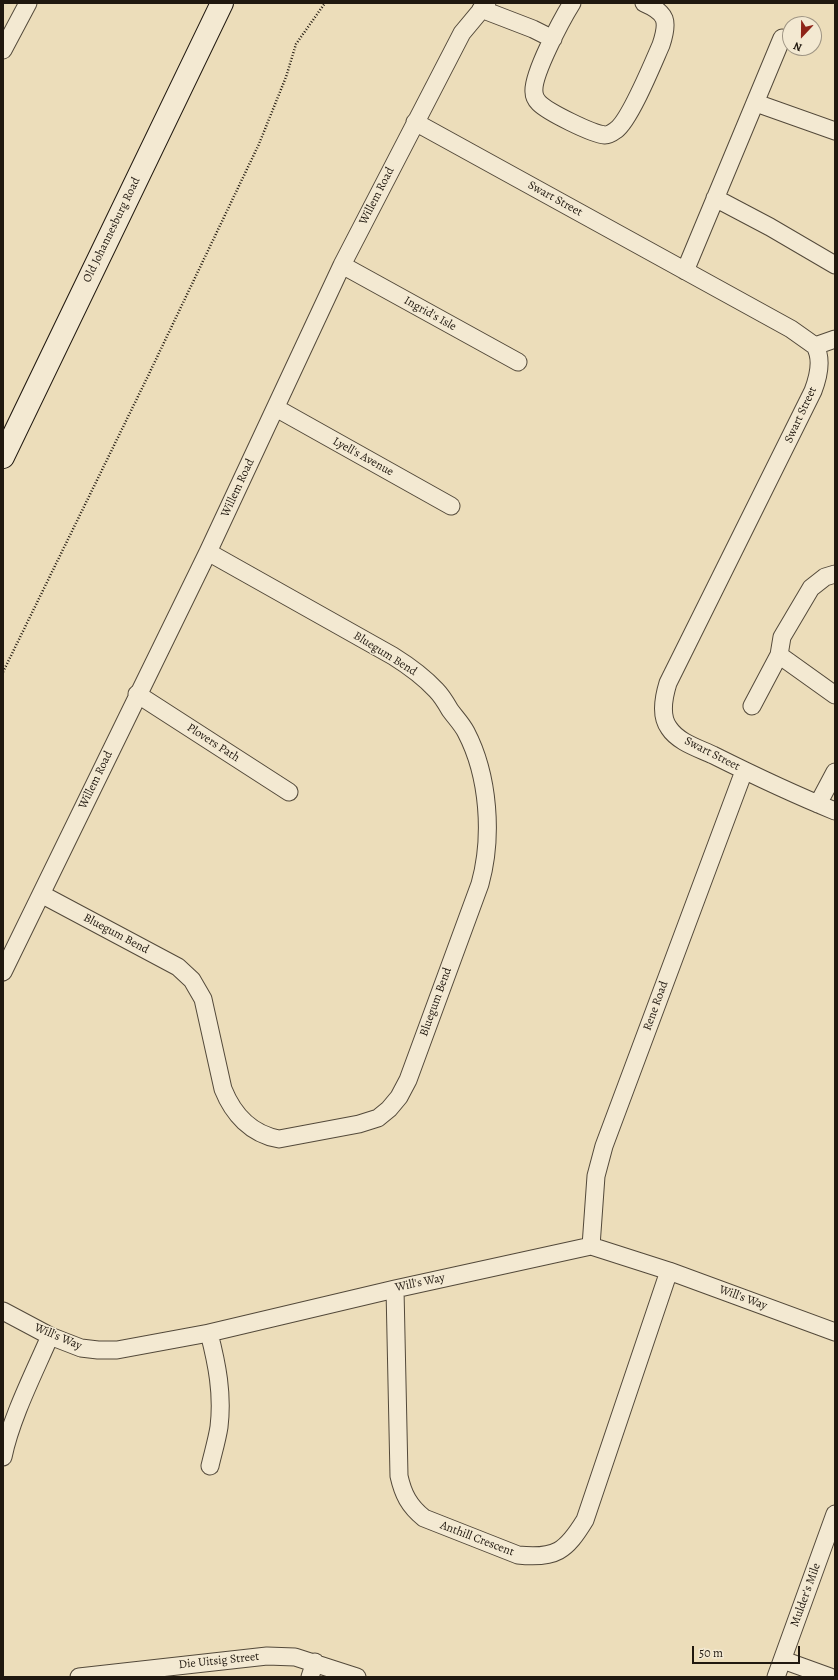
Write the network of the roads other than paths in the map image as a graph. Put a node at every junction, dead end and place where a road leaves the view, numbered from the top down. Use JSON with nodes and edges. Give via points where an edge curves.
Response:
{"nodes":[{"id":1,"x":28,"y":3,"type":"edge"},
{"id":2,"x":222,"y":3,"type":"edge"},
{"id":3,"x":572,"y":3,"type":"edge"},
{"id":4,"x":644,"y":3,"type":"edge"},
{"id":5,"x":484,"y":6,"type":"edge"},
{"id":6,"x":782,"y":38,"type":"dead end"},
{"id":7,"x":553,"y":39,"type":"junction"},
{"id":8,"x":3,"y":50,"type":"edge"},
{"id":9,"x":756,"y":102,"type":"junction"},
{"id":10,"x":415,"y":122,"type":"junction"},
{"id":11,"x":835,"y":131,"type":"edge"},
{"id":12,"x":715,"y":198,"type":"junction"},
{"id":13,"x":342,"y":265,"type":"junction"},
{"id":14,"x":835,"y":265,"type":"edge"},
{"id":15,"x":685,"y":271,"type":"junction"},
{"id":16,"x":835,"y":339,"type":"edge"},
{"id":17,"x":815,"y":346,"type":"junction"},
{"id":18,"x":518,"y":362,"type":"dead end"},
{"id":19,"x":276,"y":408,"type":"junction"},
{"id":20,"x":3,"y":457,"type":"edge"},
{"id":21,"x":451,"y":506,"type":"dead end"},
{"id":22,"x":208,"y":552,"type":"junction"},
{"id":23,"x":835,"y":574,"type":"edge"},
{"id":24,"x":779,"y":655,"type":"junction"},
{"id":25,"x":137,"y":694,"type":"junction"},
{"id":26,"x":835,"y":695,"type":"edge"},
{"id":27,"x":752,"y":706,"type":"dead end"},
{"id":28,"x":744,"y":771,"type":"junction"},
{"id":29,"x":835,"y":772,"type":"edge"},
{"id":30,"x":289,"y":792,"type":"dead end"},
{"id":31,"x":818,"y":804,"type":"junction"},
{"id":32,"x":835,"y":812,"type":"edge"},
{"id":33,"x":41,"y":894,"type":"junction"},
{"id":34,"x":3,"y":972,"type":"edge"},
{"id":35,"x":591,"y":1246,"type":"junction"},
{"id":36,"x":670,"y":1271,"type":"junction"},
{"id":37,"x":395,"y":1289,"type":"junction"},
{"id":38,"x":3,"y":1311,"type":"edge"},
{"id":39,"x":835,"y":1332,"type":"edge"},
{"id":40,"x":209,"y":1333,"type":"junction"},
{"id":41,"x":50,"y":1336,"type":"junction"},
{"id":42,"x":3,"y":1457,"type":"edge"},
{"id":43,"x":210,"y":1466,"type":"dead end"},
{"id":44,"x":835,"y":1514,"type":"edge"},
{"id":45,"x":783,"y":1660,"type":"junction"},
{"id":46,"x":312,"y":1670,"type":"edge"},
{"id":47,"x":96,"y":1676,"type":"edge"},
{"id":48,"x":79,"y":1677,"type":"edge"},
{"id":49,"x":357,"y":1677,"type":"edge"},
{"id":50,"x":776,"y":1677,"type":"edge"},
{"id":51,"x":830,"y":1677,"type":"edge"}],
"edges":[{"from":1,"to":8,"type":"street"},
{"from":2,"to":20,"type":"main road","name":"Old Johannesburg Road"},
{"from":3,"to":7,"type":"street"},
{"from":4,"to":7,"type":"street","via":[[660,11],[666,31],[662,45],[625,120],[610,134],[599,134],[573,123],[540,104],[536,99],[535,81]]},
{"from":5,"to":7,"type":"street","name":"Willem Road"},
{"from":5,"to":10,"type":"street","name":"Willem Road","via":[[462,33]]},
{"from":6,"to":9,"type":"street"},
{"from":9,"to":11,"type":"street"},
{"from":9,"to":12,"type":"street"},
{"from":10,"to":13,"type":"street","name":"Willem Road"},
{"from":10,"to":15,"type":"street","name":"Swart Street"},
{"from":12,"to":14,"type":"street"},
{"from":12,"to":15,"type":"street"},
{"from":13,"to":18,"type":"street","name":"Ingrid's Isle"},
{"from":13,"to":19,"type":"street","name":"Willem Road"},
{"from":15,"to":17,"type":"street","name":"Swart Street","via":[[791,329]]},
{"from":16,"to":17,"type":"street"},
{"from":17,"to":28,"type":"street","name":"Swart Street","via":[[819,362],[813,391],[666,690],[664,710],[669,728],[681,739]]},
{"from":19,"to":21,"type":"street","name":"Lyell's Avenue"},
{"from":19,"to":22,"type":"street","name":"Willem Road"},
{"from":22,"to":25,"type":"street","name":"Willem Road"},
{"from":22,"to":33,"type":"street","name":"Bluegum Bend","via":[[416,671],[437,691],[466,731],[474,750],[482,778],[487,816],[485,864],[480,884],[408,1080],[399,1097],[378,1118],[359,1124],[278,1139],[253,1129],[236,1114],[223,1089],[203,999],[192,980],[178,967]]},
{"from":23,"to":24,"type":"street","via":[[825,577],[811,588],[782,637]]},
{"from":24,"to":26,"type":"street"},
{"from":24,"to":27,"type":"street"},
{"from":25,"to":30,"type":"street","name":"Plovers Path"},
{"from":25,"to":33,"type":"street","name":"Willem Road"},
{"from":28,"to":31,"type":"street","name":"Swart Street"},
{"from":28,"to":35,"type":"street","name":"Rene Road","via":[[604,1146],[596,1176]]},
{"from":29,"to":31,"type":"street"},
{"from":31,"to":32,"type":"street","name":"Swart Street"},
{"from":33,"to":34,"type":"street","name":"Willem Road"},
{"from":35,"to":36,"type":"street","name":"Will's Way"},
{"from":35,"to":37,"type":"street","name":"Will's Way"},
{"from":36,"to":37,"type":"street","name":"Anthill Crescent","via":[[585,1520],[570,1543],[547,1556],[518,1555],[424,1518],[408,1502],[399,1476]]},
{"from":36,"to":39,"type":"street","name":"Will's Way"},
{"from":37,"to":40,"type":"street","name":"Will's Way"},
{"from":38,"to":41,"type":"street","name":"Will's Way"},
{"from":40,"to":41,"type":"street","name":"Will's Way","via":[[118,1350],[81,1348]]},
{"from":40,"to":43,"type":"street","via":[[216,1361],[221,1402],[219,1428]]},
{"from":41,"to":42,"type":"street","via":[[17,1414]]},
{"from":44,"to":45,"type":"street","name":"Mulder's Mile"},
{"from":45,"to":50,"type":"street","name":"Mulder's Mile"},
{"from":45,"to":51,"type":"street"},
{"from":46,"to":47,"type":"street","name":"Die Uitsig Street","via":[[295,1657],[267,1656]]},
{"from":46,"to":49,"type":"street","name":"Die Uitsig Street"},
{"from":47,"to":48,"type":"street","name":"Die Uitsig Street"}]}
